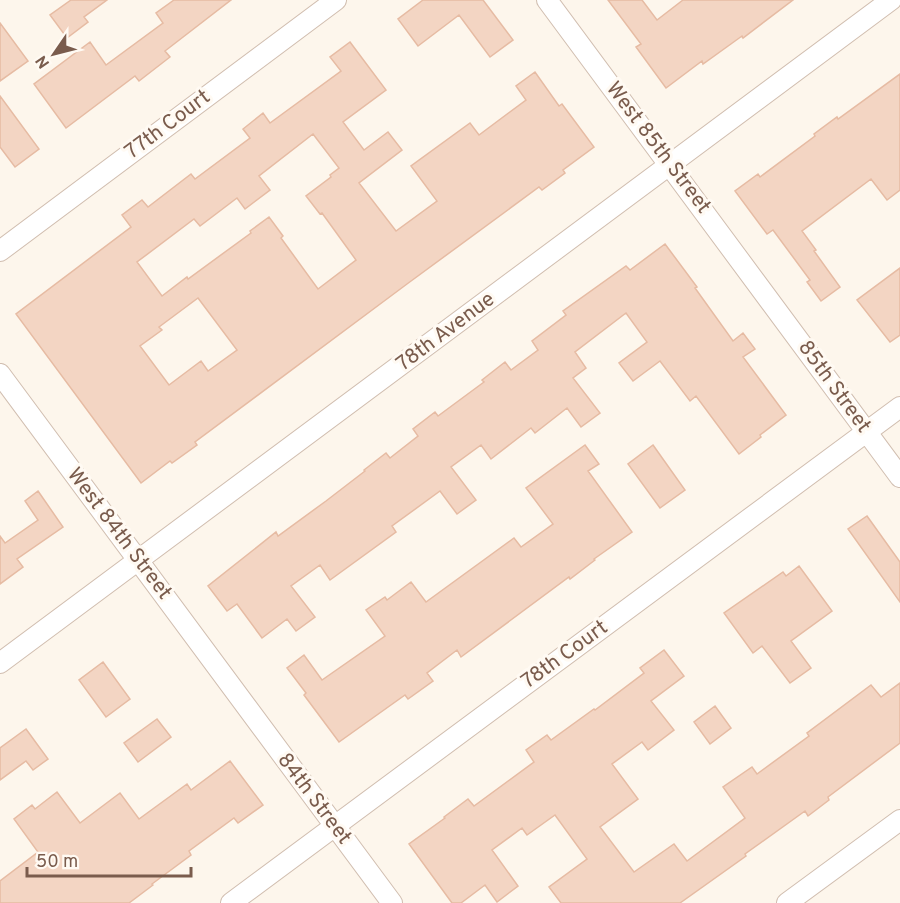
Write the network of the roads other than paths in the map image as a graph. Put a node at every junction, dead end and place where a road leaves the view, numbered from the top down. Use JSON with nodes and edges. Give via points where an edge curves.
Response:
{"nodes":[{"id":1,"x":336,"y":0,"type":"edge"},
{"id":2,"x":547,"y":0,"type":"edge"},
{"id":3,"x":891,"y":0,"type":"edge"},
{"id":4,"x":670,"y":165,"type":"junction"},
{"id":5,"x":0,"y":251,"type":"edge"},
{"id":6,"x":768,"y":297,"type":"joint"},
{"id":7,"x":0,"y":374,"type":"edge"},
{"id":8,"x":900,"y":407,"type":"edge"},
{"id":9,"x":867,"y":432,"type":"junction"},
{"id":10,"x":900,"y":477,"type":"edge"},
{"id":11,"x":139,"y":561,"type":"junction"},
{"id":12,"x":0,"y":663,"type":"edge"},
{"id":13,"x":237,"y":694,"type":"joint"},
{"id":14,"x":900,"y":820,"type":"edge"},
{"id":15,"x":334,"y":826,"type":"junction"},
{"id":16,"x":231,"y":903,"type":"edge"},
{"id":17,"x":392,"y":903,"type":"edge"},
{"id":18,"x":787,"y":903,"type":"edge"}],
"edges":[{"from":1,"to":5,"type":"street","name":"77th Court"},
{"from":2,"to":4,"type":"street","name":"West 85th Street"},
{"from":3,"to":4,"type":"street","name":"78th Avenue"},
{"from":4,"to":6,"type":"street","name":"West 85th Street"},
{"from":4,"to":11,"type":"street","name":"78th Avenue"},
{"from":6,"to":9,"type":"street","name":"85th Street"},
{"from":7,"to":11,"type":"street","name":"West 84th Street"},
{"from":8,"to":9,"type":"street","name":"78th Court"},
{"from":9,"to":10,"type":"street","name":"85th Street"},
{"from":9,"to":15,"type":"street","name":"78th Court"},
{"from":11,"to":12,"type":"street","name":"78th Avenue"},
{"from":11,"to":13,"type":"street","name":"West 84th Street"},
{"from":13,"to":15,"type":"street","name":"84th Street"},
{"from":14,"to":18,"type":"street"},
{"from":15,"to":16,"type":"street","name":"78th Court"},
{"from":15,"to":17,"type":"street","name":"84th Street"}]}
